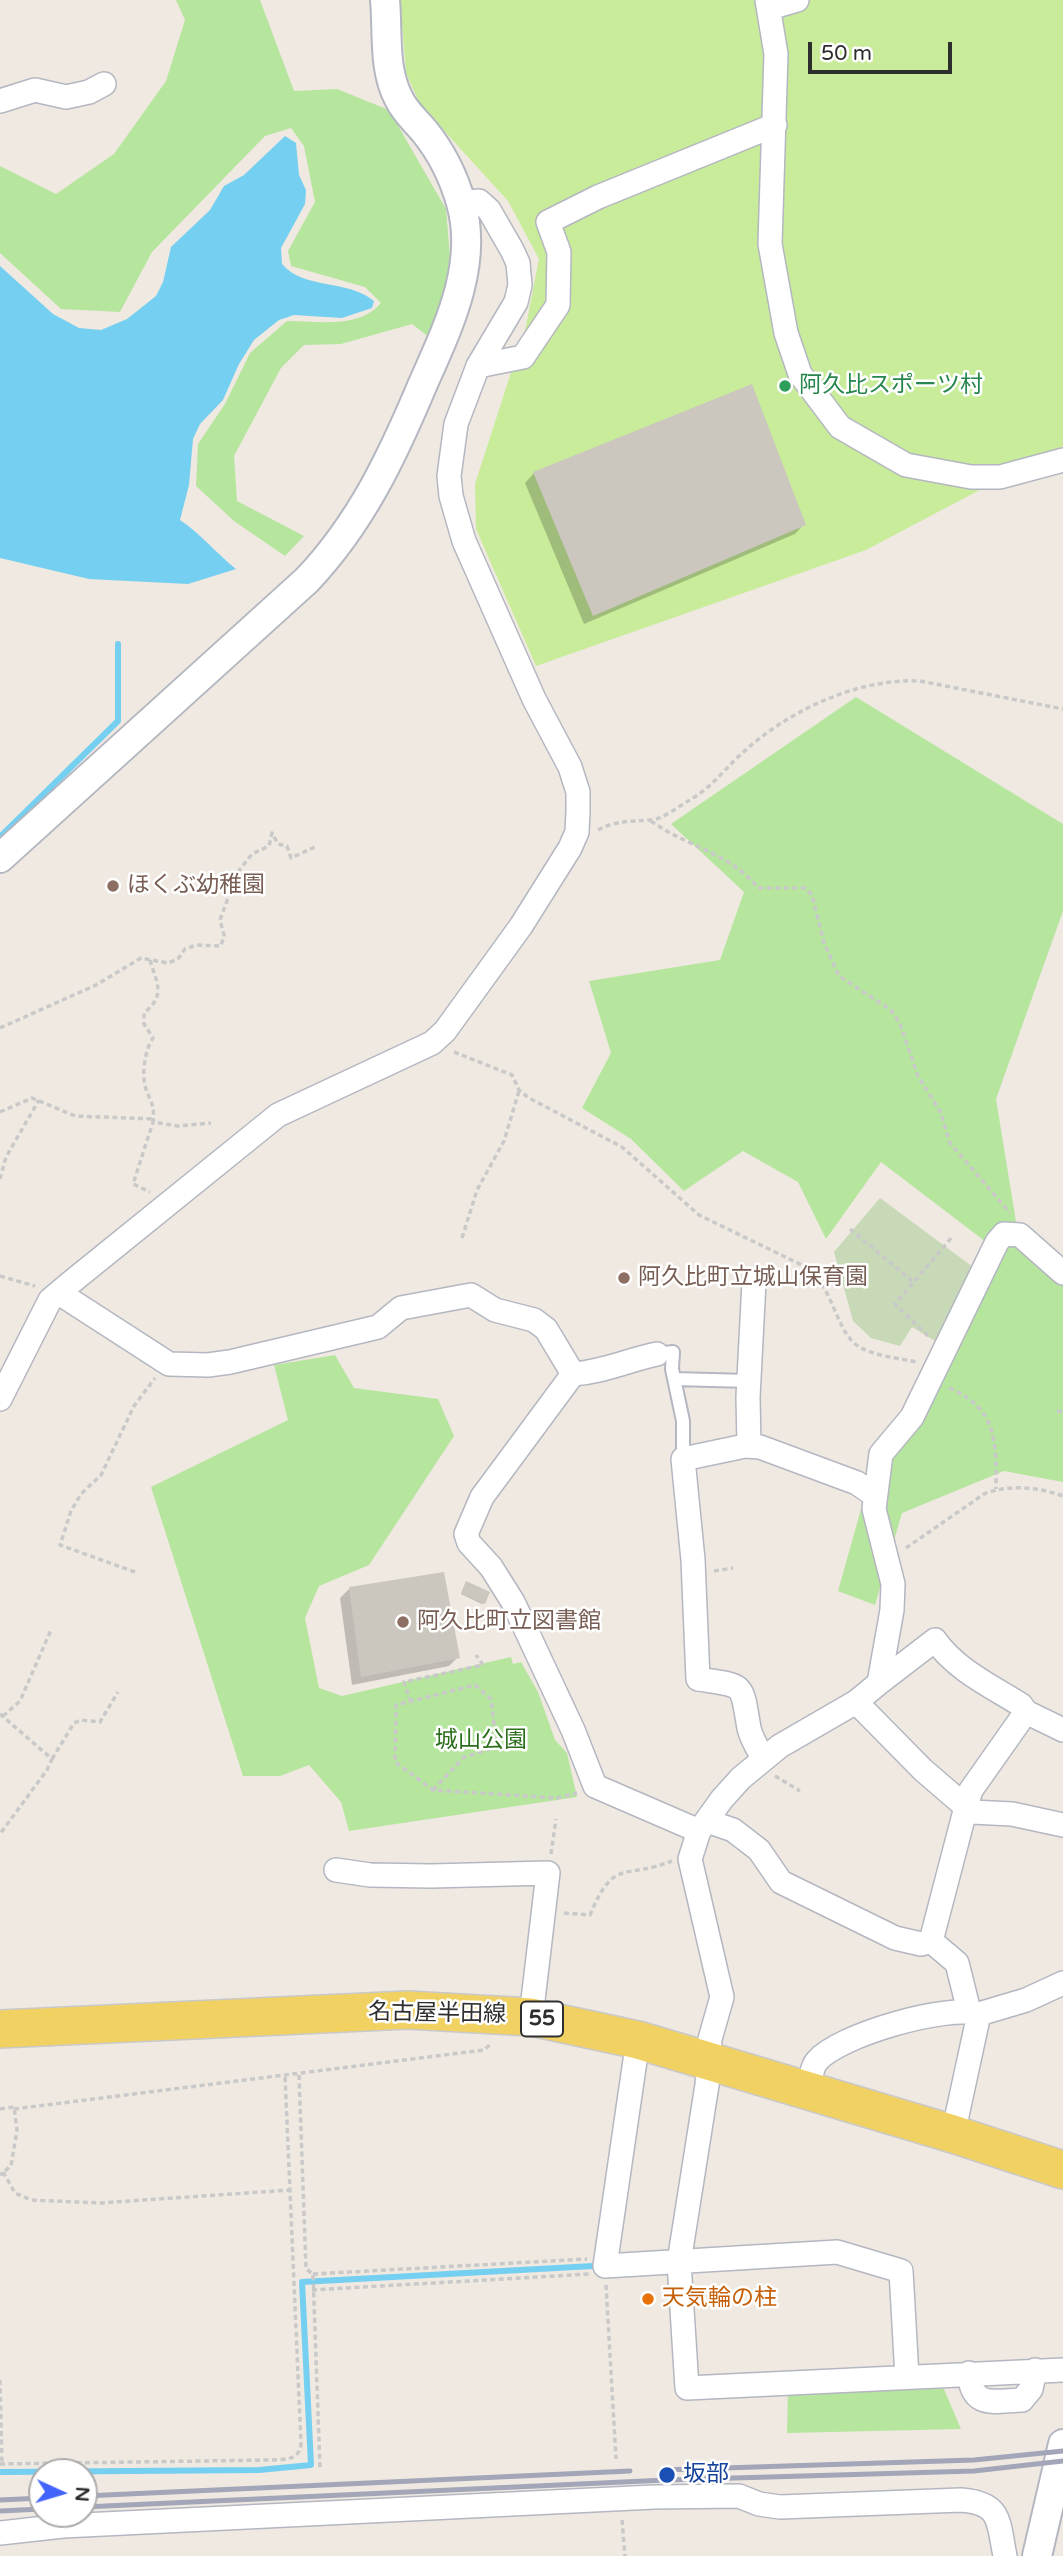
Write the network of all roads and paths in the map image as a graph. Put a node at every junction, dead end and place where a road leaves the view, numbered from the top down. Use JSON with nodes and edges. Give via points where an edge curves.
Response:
{"nodes":[{"id":1,"x":385,"y":0,"type":"edge"},
{"id":2,"x":797,"y":0,"type":"edge"},
{"id":3,"x":768,"y":4,"type":"edge"},
{"id":4,"x":104,"y":84,"type":"dead end"},
{"id":5,"x":0,"y":101,"type":"edge"},
{"id":6,"x":775,"y":125,"type":"junction"},
{"id":7,"x":461,"y":203,"type":"junction"},
{"id":8,"x":478,"y":366,"type":"junction"},
{"id":9,"x":1063,"y":460,"type":"edge"},
{"id":10,"x":1063,"y":709,"type":"edge"},
{"id":11,"x":651,"y":821,"type":"junction"},
{"id":12,"x":576,"y":836,"type":"junction"},
{"id":13,"x":315,"y":847,"type":"dead end"},
{"id":14,"x":0,"y":858,"type":"edge"},
{"id":15,"x":150,"y":960,"type":"junction"},
{"id":16,"x":0,"y":1028,"type":"edge"},
{"id":17,"x":432,"y":1043,"type":"junction"},
{"id":18,"x":519,"y":1090,"type":"junction"},
{"id":19,"x":39,"y":1100,"type":"junction"},
{"id":20,"x":0,"y":1112,"type":"edge"},
{"id":21,"x":153,"y":1122,"type":"junction"},
{"id":22,"x":211,"y":1123,"type":"dead end"},
{"id":23,"x":0,"y":1179,"type":"edge"},
{"id":24,"x":168,"y":1203,"type":"junction"},
{"id":25,"x":1018,"y":1220,"type":"dead end"},
{"id":26,"x":850,"y":1229,"type":"dead end"},
{"id":27,"x":951,"y":1237,"type":"dead end"},
{"id":28,"x":462,"y":1238,"type":"dead end"},
{"id":29,"x":1063,"y":1273,"type":"edge"},
{"id":30,"x":0,"y":1276,"type":"edge"},
{"id":31,"x":912,"y":1281,"type":"junction"},
{"id":32,"x":754,"y":1282,"type":"dead end"},
{"id":33,"x":57,"y":1295,"type":"junction"},
{"id":34,"x":946,"y":1345,"type":"junction"},
{"id":35,"x":657,"y":1353,"type":"joint"},
{"id":36,"x":169,"y":1364,"type":"junction"},
{"id":37,"x":573,"y":1374,"type":"junction"},
{"id":38,"x":939,"y":1376,"type":"junction"},
{"id":39,"x":674,"y":1379,"type":"junction"},
{"id":40,"x":749,"y":1381,"type":"junction"},
{"id":41,"x":0,"y":1399,"type":"edge"},
{"id":42,"x":1057,"y":1411,"type":"dead end"},
{"id":43,"x":1063,"y":1412,"type":"edge"},
{"id":44,"x":749,"y":1446,"type":"junction"},
{"id":45,"x":682,"y":1459,"type":"junction"},
{"id":46,"x":996,"y":1489,"type":"junction"},
{"id":47,"x":874,"y":1495,"type":"junction"},
{"id":48,"x":1063,"y":1496,"type":"edge"},
{"id":49,"x":886,"y":1558,"type":"junction"},
{"id":50,"x":135,"y":1572,"type":"dead end"},
{"id":51,"x":51,"y":1630,"type":"dead end"},
{"id":52,"x":476,"y":1655,"type":"dead end"},
{"id":53,"x":879,"y":1683,"type":"junction"},
{"id":54,"x":118,"y":1692,"type":"dead end"},
{"id":55,"x":411,"y":1702,"type":"junction"},
{"id":56,"x":856,"y":1702,"type":"junction"},
{"id":57,"x":1026,"y":1712,"type":"junction"},
{"id":58,"x":1,"y":1715,"type":"edge"},
{"id":59,"x":1063,"y":1730,"type":"edge"},
{"id":60,"x":52,"y":1759,"type":"junction"},
{"id":61,"x":760,"y":1761,"type":"junction"},
{"id":62,"x":595,"y":1786,"type":"junction"},
{"id":63,"x":433,"y":1790,"type":"junction"},
{"id":64,"x":800,"y":1791,"type":"dead end"},
{"id":65,"x":965,"y":1807,"type":"junction"},
{"id":66,"x":556,"y":1819,"type":"dead end"},
{"id":67,"x":1063,"y":1825,"type":"edge"},
{"id":68,"x":703,"y":1826,"type":"junction"},
{"id":69,"x":0,"y":1834,"type":"edge"},
{"id":70,"x":691,"y":1853,"type":"junction"},
{"id":71,"x":336,"y":1870,"type":"dead end"},
{"id":72,"x":548,"y":1873,"type":"junction"},
{"id":73,"x":541,"y":1912,"type":"junction"},
{"id":74,"x":931,"y":1941,"type":"junction"},
{"id":75,"x":1063,"y":1983,"type":"edge"},
{"id":76,"x":974,"y":2013,"type":"junction"},
{"id":77,"x":513,"y":2015,"type":"junction"},
{"id":78,"x":0,"y":2029,"type":"edge"},
{"id":79,"x":638,"y":2040,"type":"junction"},
{"id":80,"x":708,"y":2061,"type":"junction"},
{"id":81,"x":299,"y":2074,"type":"junction"},
{"id":82,"x":285,"y":2076,"type":"junction"},
{"id":83,"x":808,"y":2092,"type":"junction"},
{"id":84,"x":0,"y":2109,"type":"edge"},
{"id":85,"x":14,"y":2109,"type":"junction"},
{"id":86,"x":953,"y":2134,"type":"junction"},
{"id":87,"x":1063,"y":2170,"type":"edge"},
{"id":88,"x":1,"y":2174,"type":"edge"},
{"id":89,"x":289,"y":2190,"type":"junction"},
{"id":90,"x":679,"y":2262,"type":"junction"},
{"id":91,"x":605,"y":2266,"type":"junction"},
{"id":92,"x":313,"y":2274,"type":"junction"},
{"id":93,"x":312,"y":2290,"type":"junction"},
{"id":94,"x":1063,"y":2370,"type":"edge"},
{"id":95,"x":907,"y":2377,"type":"junction"},
{"id":96,"x":0,"y":2380,"type":"edge"},
{"id":97,"x":1063,"y":2444,"type":"edge"},
{"id":98,"x":616,"y":2459,"type":"dead end"},
{"id":99,"x":1,"y":2464,"type":"edge"},
{"id":100,"x":320,"y":2468,"type":"dead end"},
{"id":101,"x":620,"y":2498,"type":"junction"},
{"id":102,"x":0,"y":2533,"type":"edge"},
{"id":103,"x":625,"y":2556,"type":"edge"},
{"id":104,"x":1004,"y":2556,"type":"edge"},
{"id":105,"x":1037,"y":2556,"type":"edge"}],
"edges":[{"from":1,"to":7,"type":"street","via":[[393,85],[411,118],[441,155]]},
{"from":2,"to":3,"type":"street"},
{"from":3,"to":6,"type":"street","via":[[776,54]]},
{"from":4,"to":5,"type":"street","via":[[66,97],[35,90]]},
{"from":6,"to":8,"type":"street","via":[[548,222],[559,253],[558,305],[523,357]]},
{"from":6,"to":9,"type":"street","via":[[770,244],[786,333],[800,374],[820,404],[840,427],[906,465],[971,477],[1000,477]]},
{"from":7,"to":8,"type":"street","via":[[479,201],[489,210],[519,263],[516,302]]},
{"from":7,"to":14,"type":"street","via":[[466,251],[459,295],[389,463],[350,528],[307,580]]},
{"from":8,"to":12,"type":"street","via":[[456,424],[451,496],[470,553],[569,767],[578,792]]},
{"from":10,"to":11,"type":"path","via":[[920,681],[866,686],[792,718],[739,756],[716,783]]},
{"from":11,"to":12,"type":"path","via":[[619,820],[585,837]]},
{"from":11,"to":25,"type":"path","via":[[748,874],[758,888],[805,888],[812,895],[824,943],[839,976],[891,1010],[918,1076],[940,1111],[950,1143]]},
{"from":12,"to":17,"type":"street","via":[[521,926]]},
{"from":13,"to":15,"type":"path","via":[[291,858],[287,846],[278,844],[272,833],[268,846],[252,854],[237,873],[220,920],[221,946],[196,945],[168,964]]},
{"from":15,"to":16,"type":"path","via":[[141,958],[96,985]]},
{"from":15,"to":21,"type":"path","via":[[159,990],[156,1003],[144,1013],[144,1024],[153,1038],[147,1046],[145,1087],[155,1106]]},
{"from":17,"to":18,"type":"path","via":[[512,1075]]},
{"from":17,"to":24,"type":"street","via":[[278,1115]]},
{"from":18,"to":28,"type":"path","via":[[504,1141],[477,1190]]},
{"from":18,"to":38,"type":"path","via":[[622,1147],[699,1214],[810,1269],[824,1283],[855,1343]]},
{"from":19,"to":20,"type":"path","via":[[25,1100]]},
{"from":19,"to":21,"type":"path","via":[[75,1116]]},
{"from":19,"to":23,"type":"path","via":[[6,1157]]},
{"from":21,"to":22,"type":"path","via":[[178,1126]]},
{"from":21,"to":24,"type":"path","via":[[133,1184]]},
{"from":24,"to":33,"type":"street"},
{"from":26,"to":31,"type":"path"},
{"from":27,"to":31,"type":"path"},
{"from":29,"to":34,"type":"street","via":[[1020,1235],[1004,1234]]},
{"from":30,"to":33,"type":"path"},
{"from":31,"to":34,"type":"path","via":[[895,1304],[925,1334]]},
{"from":32,"to":40,"type":"street"},
{"from":33,"to":36,"type":"street"},
{"from":33,"to":41,"type":"street"},
{"from":34,"to":38,"type":"street"},
{"from":35,"to":37,"type":"street","via":[[599,1373]]},
{"from":35,"to":39,"type":"lane","via":[[673,1353]]},
{"from":36,"to":37,"type":"street","via":[[230,1362],[378,1327],[401,1308],[471,1295],[495,1310],[546,1329]]},
{"from":36,"to":50,"type":"path","via":[[134,1406],[101,1475],[81,1494],[60,1545]]},
{"from":37,"to":62,"type":"street","via":[[482,1497],[466,1534],[513,1602]]},
{"from":38,"to":46,"type":"path","via":[[971,1399],[990,1424]]},
{"from":38,"to":47,"type":"street","via":[[881,1454]]},
{"from":39,"to":40,"type":"lane"},
{"from":39,"to":45,"type":"lane","via":[[682,1414]]},
{"from":40,"to":44,"type":"street"},
{"from":42,"to":43,"type":"path"},
{"from":44,"to":45,"type":"street"},
{"from":44,"to":47,"type":"street","via":[[781,1452],[857,1483]]},
{"from":45,"to":61,"type":"street","via":[[693,1560],[698,1679],[741,1690]]},
{"from":46,"to":48,"type":"path","via":[[1033,1489]]},
{"from":46,"to":49,"type":"path","via":[[920,1542]]},
{"from":47,"to":49,"type":"street"},
{"from":49,"to":53,"type":"street","via":[[892,1610]]},
{"from":51,"to":58,"type":"path","via":[[20,1701]]},
{"from":52,"to":55,"type":"path","via":[[483,1665],[404,1682]]},
{"from":53,"to":56,"type":"street"},
{"from":53,"to":57,"type":"street","via":[[936,1640],[944,1653],[1021,1704]]},
{"from":54,"to":60,"type":"path","via":[[100,1722],[74,1723]]},
{"from":55,"to":63,"type":"path","via":[[396,1705],[394,1762]]},
{"from":55,"to":63,"type":"path","via":[[475,1685],[491,1699],[496,1747],[464,1757]]},
{"from":56,"to":61,"type":"street"},
{"from":56,"to":65,"type":"street"},
{"from":57,"to":59,"type":"street"},
{"from":57,"to":65,"type":"street","via":[[971,1790]]},
{"from":58,"to":60,"type":"path"},
{"from":60,"to":69,"type":"path"},
{"from":61,"to":64,"type":"path"},
{"from":61,"to":68,"type":"street","via":[[722,1799]]},
{"from":62,"to":63,"type":"path","via":[[557,1798]]},
{"from":62,"to":68,"type":"street"},
{"from":65,"to":67,"type":"street","via":[[972,1812],[1012,1814]]},
{"from":65,"to":74,"type":"street"},
{"from":66,"to":72,"type":"path"},
{"from":68,"to":70,"type":"street"},
{"from":68,"to":74,"type":"street","via":[[733,1830],[759,1850],[781,1882],[895,1938],[920,1944]]},
{"from":70,"to":73,"type":"path","via":[[612,1877],[601,1888],[590,1915]]},
{"from":70,"to":80,"type":"street","via":[[722,1997],[709,2039]]},
{"from":71,"to":72,"type":"street","via":[[431,1876]]},
{"from":72,"to":73,"type":"street"},
{"from":73,"to":77,"type":"street"},
{"from":74,"to":76,"type":"street","via":[[957,1963]]},
{"from":75,"to":76,"type":"street"},
{"from":76,"to":83,"type":"street","via":[[926,2017],[846,2039],[816,2062]]},
{"from":76,"to":86,"type":"street"},
{"from":77,"to":78,"type":"main road","name":"名古屋半田線","number":"55","via":[[408,2010]]},
{"from":77,"to":79,"type":"main road","name":"名古屋半田線","number":"55"},
{"from":77,"to":81,"type":"path","via":[[484,2050]]},
{"from":79,"to":80,"type":"main road","name":"名古屋半田線","number":"55"},
{"from":79,"to":91,"type":"street"},
{"from":80,"to":83,"type":"main road","name":"名古屋半田線","number":"55"},
{"from":80,"to":90,"type":"street"},
{"from":81,"to":82,"type":"path"},
{"from":81,"to":92,"type":"path","via":[[306,2269]]},
{"from":82,"to":85,"type":"path"},
{"from":82,"to":89,"type":"path"},
{"from":83,"to":86,"type":"main road","name":"名古屋半田線","number":"55"},
{"from":84,"to":85,"type":"path"},
{"from":85,"to":88,"type":"path","via":[[15,2152],[11,2166]]},
{"from":86,"to":87,"type":"main road","name":"名古屋半田線","number":"55"},
{"from":88,"to":89,"type":"path","via":[[15,2193],[31,2200],[100,2203]]},
{"from":89,"to":99,"type":"path","via":[[298,2455],[271,2460]]},
{"from":90,"to":91,"type":"street"},
{"from":90,"to":95,"type":"street","via":[[837,2252],[901,2271]]},
{"from":90,"to":95,"type":"street","via":[[687,2388]]},
{"from":91,"to":92,"type":"path"},
{"from":91,"to":93,"type":"path"},
{"from":91,"to":98,"type":"path"},
{"from":92,"to":93,"type":"path"},
{"from":93,"to":100,"type":"path"},
{"from":94,"to":95,"type":"street"},
{"from":96,"to":99,"type":"path"},
{"from":97,"to":105,"type":"street"},
{"from":101,"to":102,"type":"street"},
{"from":101,"to":103,"type":"path"},
{"from":101,"to":104,"type":"street","via":[[732,2496],[780,2507],[972,2501],[990,2507],[997,2515]]}]}
